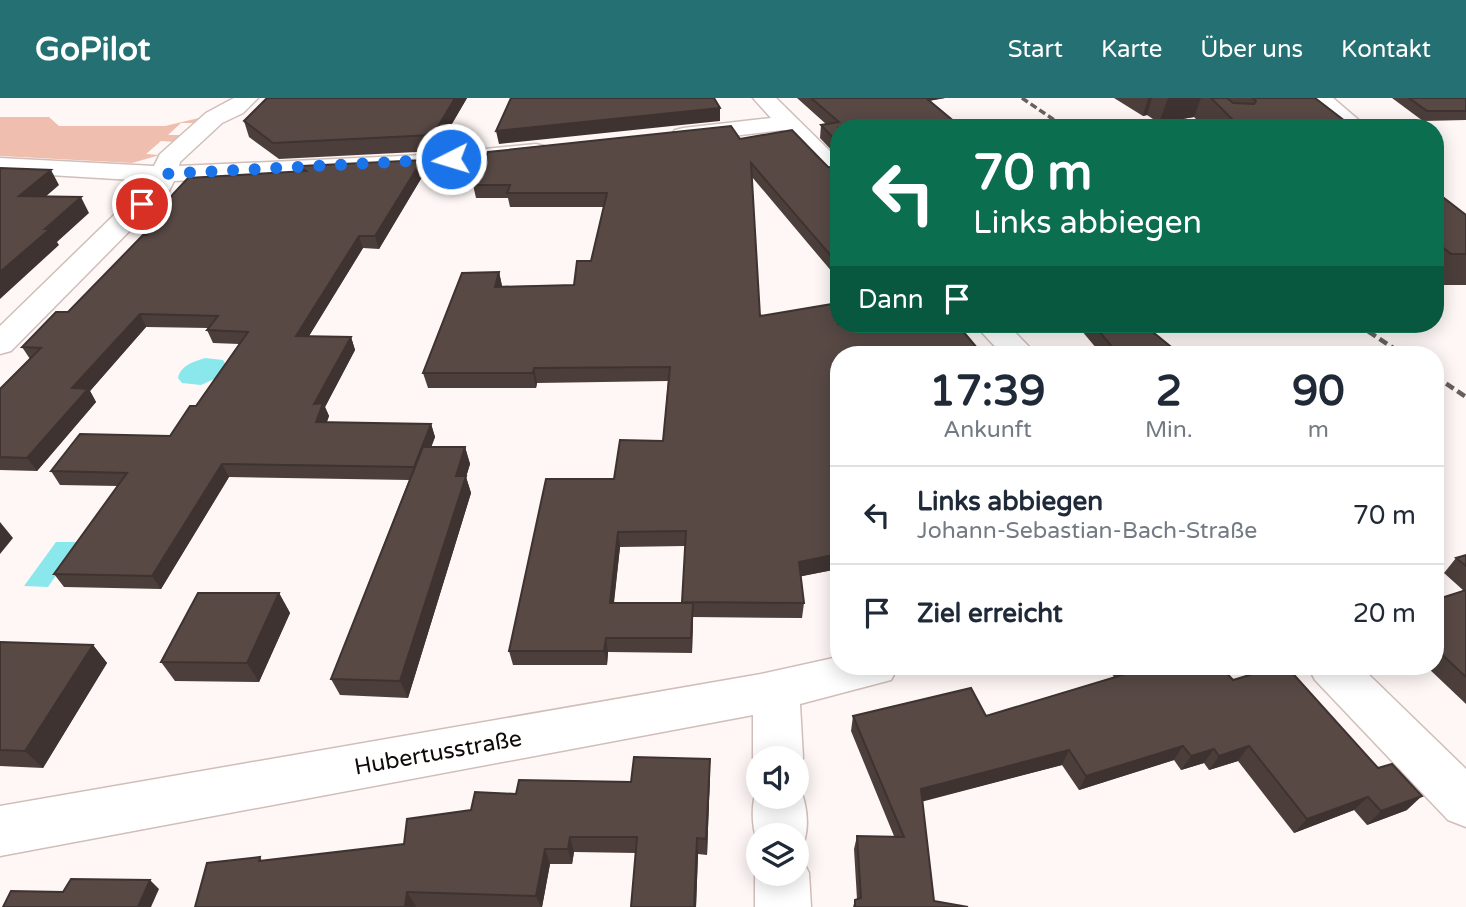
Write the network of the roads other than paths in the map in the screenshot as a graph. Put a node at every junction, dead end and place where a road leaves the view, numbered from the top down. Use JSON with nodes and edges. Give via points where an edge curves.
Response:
{"nodes":[{"id":1,"x":247,"y":98,"type":"edge"},
{"id":2,"x":764,"y":98,"type":"edge"},
{"id":3,"x":1320,"y":98,"type":"edge"},
{"id":4,"x":1346,"y":119,"type":"edge"},
{"id":5,"x":789,"y":123,"type":"junction"},
{"id":6,"x":666,"y":137,"type":"edge"},
{"id":7,"x":557,"y":149,"type":"edge"},
{"id":8,"x":830,"y":165,"type":"edge"},
{"id":9,"x":0,"y":166,"type":"edge"},
{"id":10,"x":163,"y":174,"type":"junction"},
{"id":11,"x":998,"y":333,"type":"edge"},
{"id":12,"x":0,"y":344,"type":"edge"},
{"id":13,"x":1012,"y":346,"type":"edge"},
{"id":14,"x":842,"y":675,"type":"edge"},
{"id":15,"x":1339,"y":675,"type":"edge"},
{"id":16,"x":776,"y":691,"type":"junction"},
{"id":17,"x":778,"y":746,"type":"edge"},
{"id":18,"x":1466,"y":803,"type":"edge"},
{"id":19,"x":0,"y":831,"type":"edge"},
{"id":20,"x":782,"y":886,"type":"edge"},
{"id":21,"x":783,"y":907,"type":"edge"}],
"edges":[{"from":1,"to":10,"type":"street","via":[[196,134],[169,159]]},
{"from":2,"to":5,"type":"street"},
{"from":3,"to":4,"type":"street"},
{"from":5,"to":6,"type":"street"},
{"from":5,"to":8,"type":"street"},
{"from":7,"to":10,"type":"street","via":[[424,162]]},
{"from":9,"to":10,"type":"street"},
{"from":10,"to":12,"type":"street","via":[[160,186]]},
{"from":11,"to":13,"type":"street"},
{"from":14,"to":16,"type":"street","name":"Hubertusstraße"},
{"from":15,"to":18,"type":"street"},
{"from":16,"to":17,"type":"street"},
{"from":16,"to":19,"type":"street","name":"Hubertusstraße"},
{"from":20,"to":21,"type":"street"}]}
